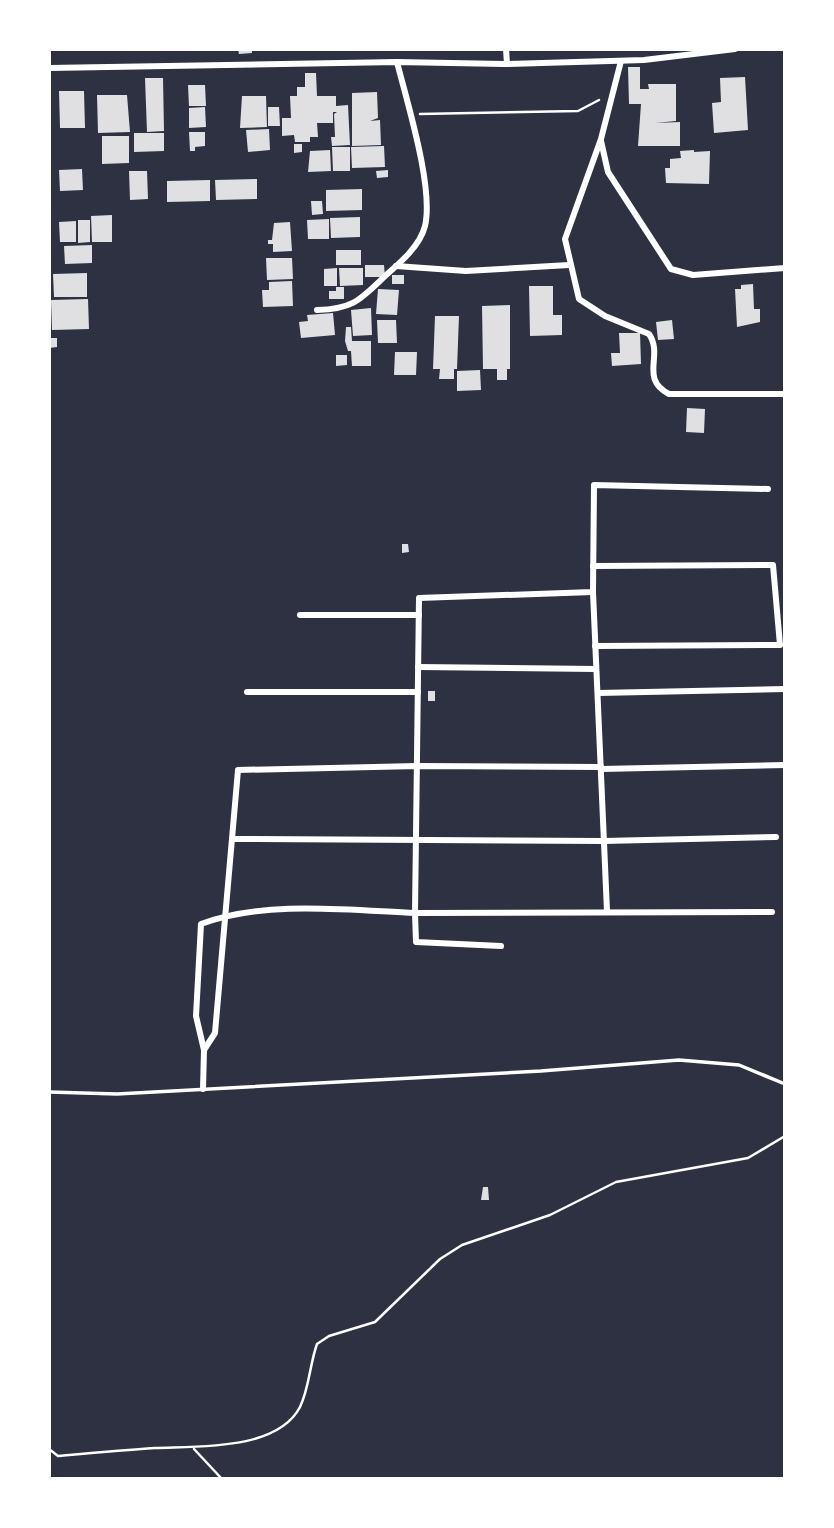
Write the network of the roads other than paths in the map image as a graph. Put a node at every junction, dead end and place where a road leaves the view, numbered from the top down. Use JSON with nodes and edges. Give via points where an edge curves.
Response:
{"nodes":[{"id":1,"x":506,"y":49,"type":"edge"},
{"id":2,"x":644,"y":49,"type":"edge"},
{"id":3,"x":735,"y":49,"type":"edge"},
{"id":4,"x":644,"y":60,"type":"junction"},
{"id":5,"x":621,"y":61,"type":"junction"},
{"id":6,"x":397,"y":62,"type":"junction"},
{"id":7,"x":507,"y":64,"type":"junction"},
{"id":8,"x":49,"y":68,"type":"edge"},
{"id":9,"x":601,"y":139,"type":"junction"},
{"id":10,"x":569,"y":265,"type":"junction"},
{"id":11,"x":396,"y":266,"type":"junction"},
{"id":12,"x":785,"y":268,"type":"edge"},
{"id":13,"x":317,"y":310,"type":"dead end"},
{"id":14,"x":785,"y":394,"type":"edge"},
{"id":15,"x":768,"y":489,"type":"dead end"},
{"id":16,"x":593,"y":566,"type":"junction"},
{"id":17,"x":593,"y":592,"type":"junction"},
{"id":18,"x":300,"y":615,"type":"dead end"},
{"id":19,"x":419,"y":615,"type":"junction"},
{"id":20,"x":782,"y":645,"type":"edge"},
{"id":21,"x":595,"y":646,"type":"junction"},
{"id":22,"x":418,"y":667,"type":"junction"},
{"id":23,"x":596,"y":669,"type":"junction"},
{"id":24,"x":785,"y":689,"type":"edge"},
{"id":25,"x":418,"y":690,"type":"junction"},
{"id":26,"x":247,"y":692,"type":"dead end"},
{"id":27,"x":598,"y":693,"type":"junction"},
{"id":28,"x":785,"y":765,"type":"edge"},
{"id":29,"x":417,"y":766,"type":"junction"},
{"id":30,"x":601,"y":767,"type":"junction"},
{"id":31,"x":776,"y":837,"type":"dead end"},
{"id":32,"x":416,"y":838,"type":"junction"},
{"id":33,"x":233,"y":839,"type":"junction"},
{"id":34,"x":604,"y":841,"type":"junction"},
{"id":35,"x":607,"y":911,"type":"junction"},
{"id":36,"x":772,"y":912,"type":"dead end"},
{"id":37,"x":415,"y":913,"type":"junction"},
{"id":38,"x":227,"y":914,"type":"junction"},
{"id":39,"x":501,"y":946,"type":"dead end"},
{"id":40,"x":204,"y":1050,"type":"junction"},
{"id":41,"x":785,"y":1084,"type":"edge"},
{"id":42,"x":203,"y":1089,"type":"junction"},
{"id":43,"x":49,"y":1092,"type":"edge"}],
"edges":[{"from":1,"to":7,"type":"street"},
{"from":2,"to":4,"type":"street"},
{"from":3,"to":4,"type":"street"},
{"from":4,"to":5,"type":"street"},
{"from":5,"to":7,"type":"street"},
{"from":5,"to":9,"type":"street"},
{"from":6,"to":7,"type":"street"},
{"from":6,"to":8,"type":"street"},
{"from":6,"to":11,"type":"street","via":[[425,188],[426,217],[417,242]]},
{"from":9,"to":10,"type":"street","via":[[567,229]]},
{"from":9,"to":12,"type":"street","via":[[608,172],[671,269],[693,275]]},
{"from":10,"to":11,"type":"street","via":[[466,271]]},
{"from":10,"to":14,"type":"street","via":[[579,299],[587,307],[652,338],[653,378],[658,389],[680,396]]},
{"from":11,"to":13,"type":"street","via":[[354,304],[341,310]]},
{"from":15,"to":16,"type":"street","via":[[594,485]]},
{"from":16,"to":17,"type":"street"},
{"from":16,"to":20,"type":"street","via":[[773,565]]},
{"from":17,"to":19,"type":"street","via":[[419,598]]},
{"from":17,"to":21,"type":"street"},
{"from":18,"to":19,"type":"street"},
{"from":19,"to":22,"type":"street"},
{"from":20,"to":21,"type":"street"},
{"from":21,"to":23,"type":"street"},
{"from":22,"to":23,"type":"street"},
{"from":22,"to":25,"type":"street"},
{"from":23,"to":27,"type":"street"},
{"from":24,"to":27,"type":"street"},
{"from":25,"to":26,"type":"street"},
{"from":25,"to":29,"type":"street"},
{"from":27,"to":30,"type":"street"},
{"from":28,"to":30,"type":"street"},
{"from":29,"to":30,"type":"street"},
{"from":29,"to":32,"type":"street"},
{"from":29,"to":33,"type":"street","via":[[238,771]]},
{"from":30,"to":34,"type":"street"},
{"from":31,"to":34,"type":"street"},
{"from":32,"to":33,"type":"street"},
{"from":32,"to":34,"type":"street"},
{"from":32,"to":37,"type":"street"},
{"from":33,"to":38,"type":"street"},
{"from":34,"to":35,"type":"street"},
{"from":35,"to":36,"type":"street"},
{"from":35,"to":37,"type":"street"},
{"from":37,"to":38,"type":"street","via":[[323,909]]},
{"from":37,"to":39,"type":"street","via":[[415,942]]},
{"from":38,"to":40,"type":"street","via":[[215,1033]]},
{"from":38,"to":40,"type":"street","via":[[201,924],[196,1016]]},
{"from":40,"to":42,"type":"street"},
{"from":41,"to":42,"type":"lane","via":[[739,1065],[678,1060]]},
{"from":42,"to":43,"type":"lane"}]}
